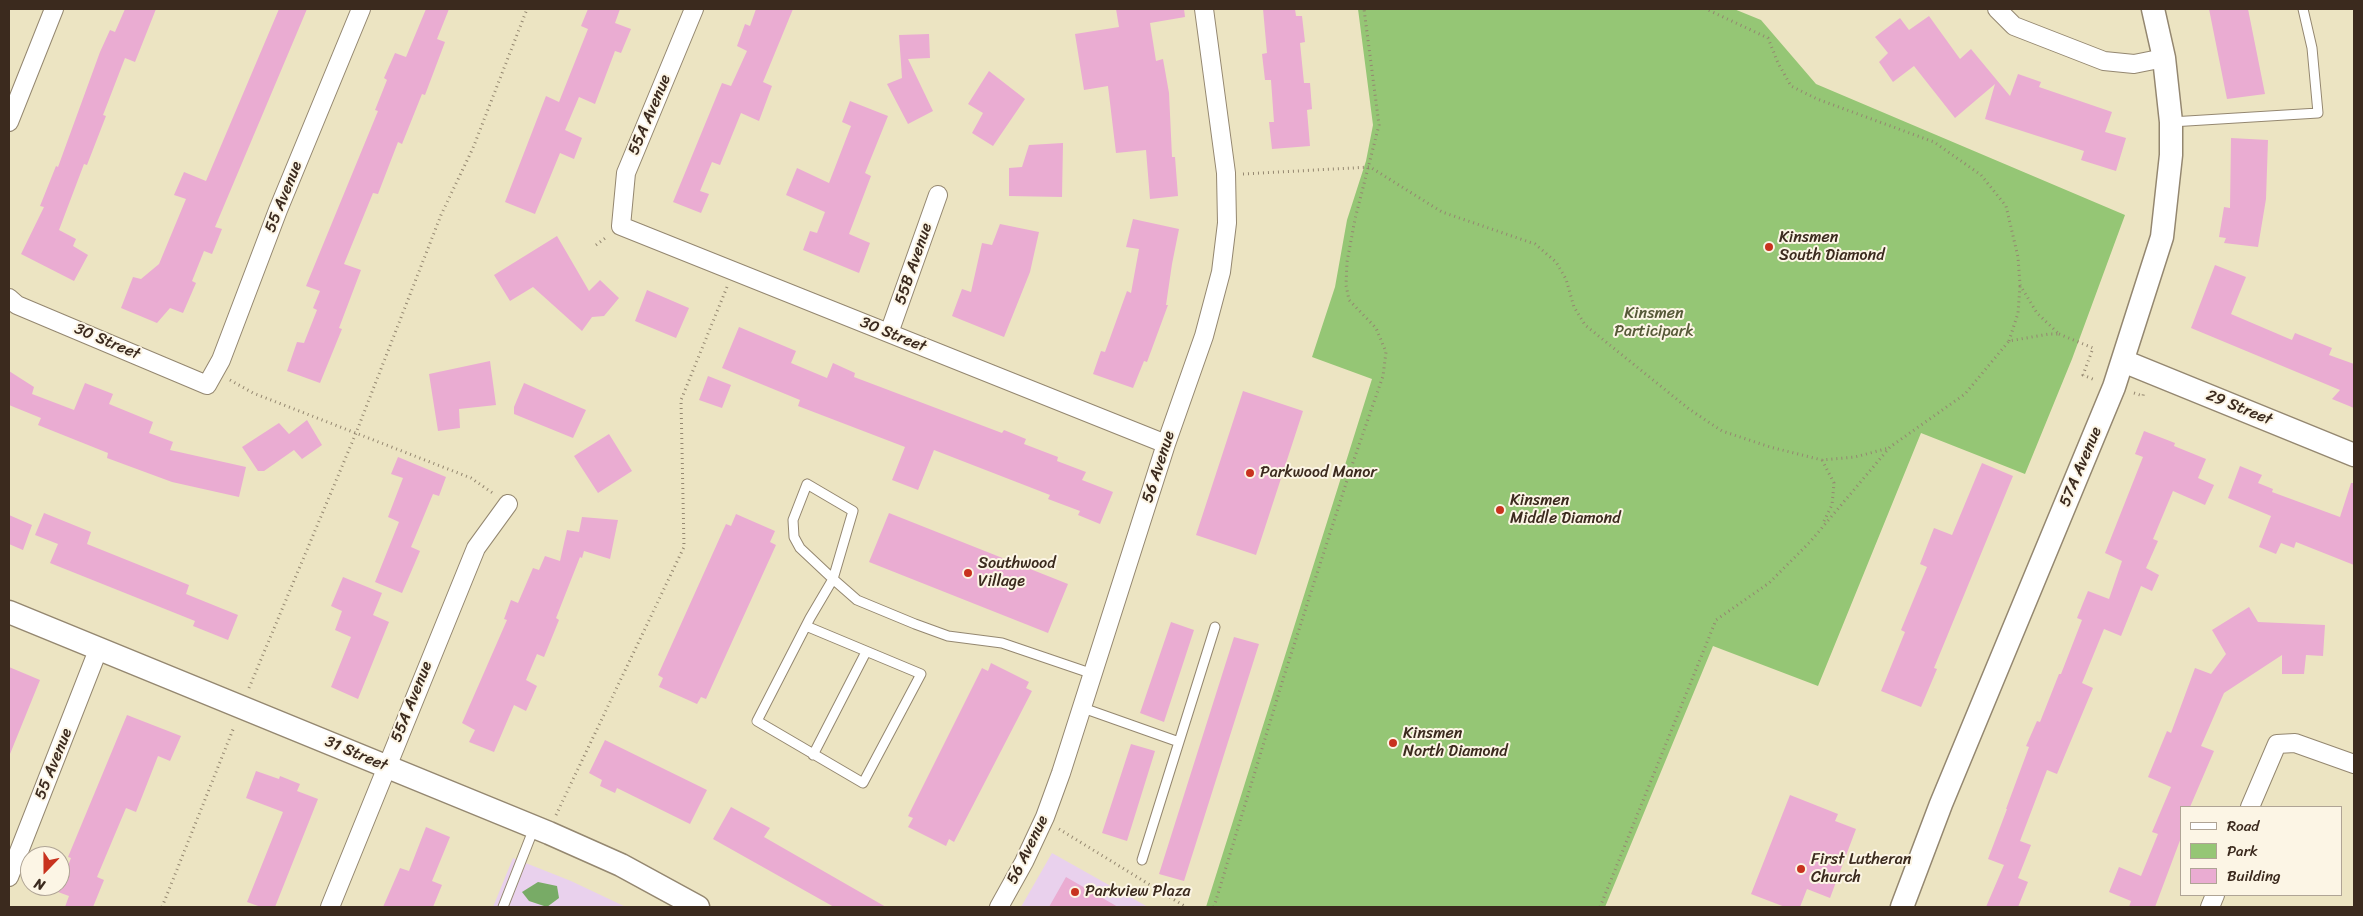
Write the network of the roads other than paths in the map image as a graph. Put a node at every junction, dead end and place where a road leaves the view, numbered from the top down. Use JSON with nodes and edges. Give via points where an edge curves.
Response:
{"nodes":[{"id":1,"x":54,"y":9,"type":"edge"},
{"id":2,"x":361,"y":9,"type":"edge"},
{"id":3,"x":694,"y":9,"type":"edge"},
{"id":4,"x":1204,"y":9,"type":"edge"},
{"id":5,"x":1997,"y":9,"type":"edge"},
{"id":6,"x":2153,"y":9,"type":"edge"},
{"id":7,"x":2304,"y":9,"type":"edge"},
{"id":8,"x":2164,"y":58,"type":"junction"},
{"id":9,"x":9,"y":122,"type":"edge"},
{"id":10,"x":2170,"y":122,"type":"junction"},
{"id":11,"x":938,"y":195,"type":"dead end"},
{"id":12,"x":621,"y":226,"type":"joint"},
{"id":13,"x":9,"y":298,"type":"edge"},
{"id":14,"x":889,"y":333,"type":"junction"},
{"id":15,"x":2124,"y":361,"type":"junction"},
{"id":16,"x":210,"y":378,"type":"joint"},
{"id":17,"x":1166,"y":444,"type":"junction"},
{"id":18,"x":2354,"y":456,"type":"edge"},
{"id":19,"x":508,"y":504,"type":"road end"},
{"id":20,"x":833,"y":579,"type":"junction"},
{"id":21,"x":9,"y":612,"type":"edge"},
{"id":22,"x":806,"y":626,"type":"junction"},
{"id":23,"x":1215,"y":627,"type":"dead end"},
{"id":24,"x":98,"y":650,"type":"junction"},
{"id":25,"x":866,"y":652,"type":"junction"},
{"id":26,"x":1093,"y":674,"type":"junction"},
{"id":27,"x":1083,"y":708,"type":"junction"},
{"id":28,"x":1179,"y":742,"type":"junction"},
{"id":29,"x":813,"y":755,"type":"junction"},
{"id":30,"x":2354,"y":764,"type":"edge"},
{"id":31,"x":386,"y":766,"type":"junction"},
{"id":32,"x":2250,"y":806,"type":"edge"},
{"id":33,"x":535,"y":827,"type":"junction"},
{"id":34,"x":1142,"y":860,"type":"dead end"},
{"id":35,"x":9,"y":877,"type":"edge"},
{"id":36,"x":330,"y":907,"type":"edge"},
{"id":37,"x":503,"y":907,"type":"edge"},
{"id":38,"x":698,"y":907,"type":"edge"},
{"id":39,"x":999,"y":907,"type":"edge"},
{"id":40,"x":1902,"y":907,"type":"edge"}],
"edges":[{"from":1,"to":9,"type":"street"},
{"from":2,"to":16,"type":"street","name":"55 Avenue","via":[[278,210],[221,360]]},
{"from":3,"to":12,"type":"street","name":"55A Avenue","via":[[626,173]]},
{"from":4,"to":17,"type":"street","name":"56 Avenue","via":[[1226,173],[1227,223],[1221,272],[1204,336]]},
{"from":5,"to":8,"type":"street","via":[[2014,26],[2104,61],[2134,64]]},
{"from":6,"to":8,"type":"street","name":"57A Avenue"},
{"from":7,"to":10,"type":"lane","via":[[2312,48],[2318,113]]},
{"from":8,"to":10,"type":"street","name":"57A Avenue"},
{"from":10,"to":15,"type":"street","name":"57A Avenue","via":[[2171,155],[2162,237]]},
{"from":11,"to":14,"type":"street","name":"55B Avenue"},
{"from":12,"to":14,"type":"street","name":"30 Street"},
{"from":13,"to":16,"type":"street","name":"30 Street","via":[[17,305]]},
{"from":14,"to":17,"type":"street","name":"30 Street"},
{"from":15,"to":18,"type":"street","name":"29 Street"},
{"from":15,"to":40,"type":"street","name":"57A Avenue","via":[[1941,804]]},
{"from":17,"to":26,"type":"street","name":"56 Avenue"},
{"from":19,"to":31,"type":"street","name":"55A Avenue","via":[[476,548]]},
{"from":20,"to":20,"type":"lane","via":[[853,511],[807,484],[793,520],[794,537],[800,548]]},
{"from":20,"to":22,"type":"lane"},
{"from":20,"to":26,"type":"lane","via":[[857,600],[915,624],[948,636],[1002,643]]},
{"from":21,"to":24,"type":"street","name":"31 Street"},
{"from":22,"to":25,"type":"lane"},
{"from":22,"to":29,"type":"lane","via":[[757,721]]},
{"from":23,"to":28,"type":"lane"},
{"from":24,"to":31,"type":"street","name":"31 Street"},
{"from":24,"to":35,"type":"street","name":"55 Avenue"},
{"from":25,"to":29,"type":"lane"},
{"from":25,"to":29,"type":"lane","via":[[921,674],[864,783]]},
{"from":26,"to":27,"type":"street","name":"56 Avenue"},
{"from":27,"to":28,"type":"lane"},
{"from":27,"to":39,"type":"street","name":"56 Avenue","via":[[1045,817]]},
{"from":28,"to":34,"type":"lane"},
{"from":30,"to":32,"type":"street","via":[[2295,743],[2277,744]]},
{"from":31,"to":33,"type":"street","name":"31 Street"},
{"from":31,"to":36,"type":"street","name":"55A Avenue"},
{"from":33,"to":37,"type":"lane"},
{"from":33,"to":38,"type":"street","name":"31 Street","via":[[621,865]]}]}
